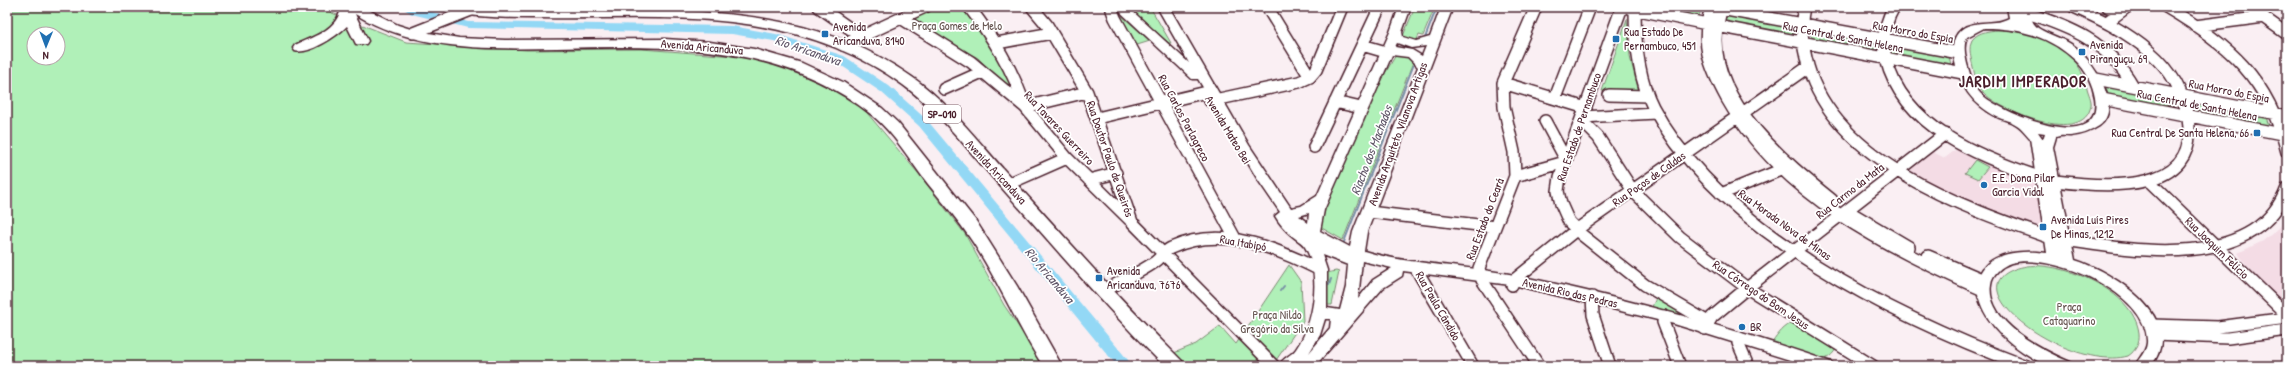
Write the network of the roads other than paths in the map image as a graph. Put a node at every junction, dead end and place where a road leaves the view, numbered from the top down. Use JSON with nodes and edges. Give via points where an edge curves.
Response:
{"nodes":[{"id":1,"x":561,"y":7,"type":"edge"},
{"id":2,"x":819,"y":7,"type":"edge"},
{"id":3,"x":925,"y":7,"type":"edge"},
{"id":4,"x":969,"y":7,"type":"edge"},
{"id":5,"x":1032,"y":7,"type":"edge"},
{"id":6,"x":1114,"y":7,"type":"edge"},
{"id":7,"x":1120,"y":7,"type":"edge"},
{"id":8,"x":1157,"y":7,"type":"edge"},
{"id":9,"x":1163,"y":7,"type":"edge"},
{"id":10,"x":1342,"y":7,"type":"edge"},
{"id":11,"x":1380,"y":7,"type":"edge"},
{"id":12,"x":1405,"y":7,"type":"edge"},
{"id":13,"x":1447,"y":7,"type":"edge"},
{"id":14,"x":1536,"y":7,"type":"edge"},
{"id":15,"x":1590,"y":7,"type":"edge"},
{"id":16,"x":1623,"y":7,"type":"edge"},
{"id":17,"x":1804,"y":7,"type":"edge"},
{"id":18,"x":1894,"y":7,"type":"edge"},
{"id":19,"x":2013,"y":7,"type":"edge"},
{"id":20,"x":2074,"y":7,"type":"edge"},
{"id":21,"x":2108,"y":7,"type":"edge"},
{"id":22,"x":2166,"y":7,"type":"edge"},
{"id":23,"x":2249,"y":7,"type":"edge"},
{"id":24,"x":2259,"y":7,"type":"edge"},
{"id":25,"x":348,"y":8,"type":"edge"},
{"id":26,"x":1269,"y":8,"type":"edge"},
{"id":27,"x":1718,"y":8,"type":"edge"},
{"id":28,"x":474,"y":9,"type":"edge"},
{"id":29,"x":1635,"y":10,"type":"junction"},
{"id":30,"x":2023,"y":10,"type":"edge"},
{"id":31,"x":2123,"y":10,"type":"edge"},
{"id":32,"x":613,"y":11,"type":"edge"},
{"id":33,"x":451,"y":12,"type":"edge"},
{"id":34,"x":2264,"y":17,"type":"junction"},
{"id":35,"x":901,"y":18,"type":"junction"},
{"id":36,"x":2107,"y":22,"type":"junction"},
{"id":37,"x":1800,"y":24,"type":"junction"},
{"id":38,"x":1712,"y":25,"type":"junction"},
{"id":39,"x":2003,"y":25,"type":"junction"},
{"id":40,"x":2195,"y":26,"type":"junction"},
{"id":41,"x":2287,"y":26,"type":"edge"},
{"id":42,"x":2035,"y":31,"type":"junction"},
{"id":43,"x":418,"y":32,"type":"junction"},
{"id":44,"x":1396,"y":32,"type":"junction"},
{"id":45,"x":1052,"y":33,"type":"junction"},
{"id":46,"x":2287,"y":34,"type":"edge"},
{"id":47,"x":862,"y":37,"type":"junction"},
{"id":48,"x":1883,"y":39,"type":"junction"},
{"id":49,"x":1433,"y":40,"type":"junction"},
{"id":50,"x":361,"y":41,"type":"dead end"},
{"id":51,"x":1803,"y":42,"type":"junction"},
{"id":52,"x":997,"y":43,"type":"junction"},
{"id":53,"x":843,"y":45,"type":"junction"},
{"id":54,"x":1362,"y":45,"type":"junction"},
{"id":55,"x":1163,"y":46,"type":"junction"},
{"id":56,"x":300,"y":48,"type":"dead end"},
{"id":57,"x":1186,"y":52,"type":"junction"},
{"id":58,"x":1386,"y":52,"type":"junction"},
{"id":59,"x":1959,"y":53,"type":"junction"},
{"id":60,"x":1885,"y":58,"type":"junction"},
{"id":61,"x":1423,"y":66,"type":"junction"},
{"id":62,"x":1808,"y":67,"type":"junction"},
{"id":63,"x":982,"y":72,"type":"junction"},
{"id":64,"x":1963,"y":73,"type":"junction"},
{"id":65,"x":1196,"y":76,"type":"junction"},
{"id":66,"x":1310,"y":77,"type":"junction"},
{"id":67,"x":1811,"y":78,"type":"junction"},
{"id":68,"x":1793,"y":79,"type":"junction"},
{"id":69,"x":2096,"y":79,"type":"junction"},
{"id":70,"x":1503,"y":83,"type":"junction"},
{"id":71,"x":2133,"y":86,"type":"junction"},
{"id":72,"x":944,"y":89,"type":"dead end"},
{"id":73,"x":1087,"y":92,"type":"junction"},
{"id":74,"x":1609,"y":95,"type":"dead end"},
{"id":75,"x":2181,"y":95,"type":"junction"},
{"id":76,"x":1211,"y":96,"type":"junction"},
{"id":77,"x":1648,"y":96,"type":"junction"},
{"id":78,"x":1555,"y":98,"type":"junction"},
{"id":79,"x":2102,"y":99,"type":"junction"},
{"id":80,"x":1335,"y":102,"type":"junction"},
{"id":81,"x":1162,"y":103,"type":"junction"},
{"id":82,"x":1025,"y":107,"type":"junction"},
{"id":83,"x":1361,"y":108,"type":"junction"},
{"id":84,"x":1656,"y":113,"type":"junction"},
{"id":85,"x":2275,"y":113,"type":"junction"},
{"id":86,"x":1740,"y":114,"type":"junction"},
{"id":87,"x":1583,"y":115,"type":"junction"},
{"id":88,"x":2187,"y":116,"type":"junction"},
{"id":89,"x":2287,"y":116,"type":"edge"},
{"id":90,"x":1097,"y":118,"type":"junction"},
{"id":91,"x":1545,"y":121,"type":"dead end"},
{"id":92,"x":2022,"y":123,"type":"junction"},
{"id":93,"x":2060,"y":130,"type":"junction"},
{"id":94,"x":1945,"y":134,"type":"junction"},
{"id":95,"x":2284,"y":135,"type":"edge"},
{"id":96,"x":1314,"y":147,"type":"dead end"},
{"id":97,"x":2287,"y":152,"type":"edge"},
{"id":98,"x":1684,"y":154,"type":"junction"},
{"id":99,"x":1067,"y":158,"type":"junction"},
{"id":100,"x":1566,"y":161,"type":"junction"},
{"id":101,"x":1783,"y":169,"type":"junction"},
{"id":102,"x":1898,"y":170,"type":"junction"},
{"id":103,"x":1116,"y":173,"type":"junction"},
{"id":104,"x":1515,"y":176,"type":"junction"},
{"id":105,"x":1089,"y":180,"type":"junction"},
{"id":106,"x":2048,"y":180,"type":"junction"},
{"id":107,"x":2148,"y":180,"type":"junction"},
{"id":108,"x":1008,"y":184,"type":"junction"},
{"id":109,"x":2287,"y":188,"type":"edge"},
{"id":110,"x":1633,"y":191,"type":"junction"},
{"id":111,"x":1721,"y":194,"type":"junction"},
{"id":112,"x":1320,"y":200,"type":"junction"},
{"id":113,"x":1369,"y":212,"type":"junction"},
{"id":114,"x":1843,"y":212,"type":"junction"},
{"id":115,"x":1288,"y":213,"type":"junction"},
{"id":116,"x":1132,"y":222,"type":"junction"},
{"id":117,"x":1495,"y":227,"type":"junction"},
{"id":118,"x":1576,"y":230,"type":"junction"},
{"id":119,"x":1311,"y":238,"type":"junction"},
{"id":120,"x":2051,"y":238,"type":"junction"},
{"id":121,"x":1236,"y":240,"type":"junction"},
{"id":122,"x":2065,"y":240,"type":"junction"},
{"id":123,"x":2215,"y":246,"type":"junction"},
{"id":124,"x":1795,"y":250,"type":"junction"},
{"id":125,"x":1164,"y":252,"type":"junction"},
{"id":126,"x":1355,"y":259,"type":"junction"},
{"id":127,"x":2055,"y":259,"type":"junction"},
{"id":128,"x":2069,"y":263,"type":"junction"},
{"id":129,"x":1320,"y":270,"type":"junction"},
{"id":130,"x":1416,"y":270,"type":"junction"},
{"id":131,"x":1397,"y":272,"type":"junction"},
{"id":132,"x":1481,"y":277,"type":"junction"},
{"id":133,"x":1513,"y":283,"type":"junction"},
{"id":134,"x":1984,"y":285,"type":"junction"},
{"id":135,"x":1747,"y":288,"type":"junction"},
{"id":136,"x":1104,"y":290,"type":"junction"},
{"id":137,"x":1592,"y":300,"type":"junction"},
{"id":138,"x":1320,"y":314,"type":"junction"},
{"id":139,"x":2287,"y":315,"type":"edge"},
{"id":140,"x":2287,"y":318,"type":"edge"},
{"id":141,"x":1664,"y":319,"type":"junction"},
{"id":142,"x":1706,"y":328,"type":"junction"},
{"id":143,"x":2153,"y":330,"type":"junction"},
{"id":144,"x":2287,"y":330,"type":"edge"},
{"id":145,"x":1338,"y":331,"type":"junction"},
{"id":146,"x":1738,"y":341,"type":"junction"},
{"id":147,"x":1809,"y":364,"type":"edge"},
{"id":148,"x":1053,"y":366,"type":"edge"},
{"id":149,"x":1176,"y":366,"type":"edge"},
{"id":150,"x":1274,"y":366,"type":"edge"},
{"id":151,"x":1286,"y":366,"type":"edge"},
{"id":152,"x":1305,"y":366,"type":"edge"},
{"id":153,"x":1473,"y":366,"type":"edge"},
{"id":154,"x":1539,"y":366,"type":"edge"},
{"id":155,"x":1610,"y":366,"type":"edge"},
{"id":156,"x":1680,"y":366,"type":"edge"},
{"id":157,"x":1748,"y":366,"type":"edge"},
{"id":158,"x":1826,"y":366,"type":"edge"},
{"id":159,"x":1873,"y":366,"type":"edge"},
{"id":160,"x":2026,"y":366,"type":"edge"},
{"id":161,"x":2065,"y":366,"type":"edge"},
{"id":162,"x":2142,"y":366,"type":"edge"}],
"edges":[{"from":1,"to":32,"type":"highway"},
{"from":2,"to":47,"type":"street"},
{"from":3,"to":35,"type":"street"},
{"from":4,"to":52,"type":"street"},
{"from":5,"to":45,"type":"street","name":"Rua Doutor Paulo de Queirós"},
{"from":6,"to":81,"type":"street","name":"Rua Carlos Parlagreco","via":[[1112,10],[1115,18]]},
{"from":7,"to":55,"type":"main road"},
{"from":8,"to":57,"type":"main road","name":"Avenida Mateo Bei"},
{"from":9,"to":57,"type":"main road","name":"Avenida Mateo Bei"},
{"from":10,"to":66,"type":"street","via":[[1321,60]]},
{"from":11,"to":54,"type":"street"},
{"from":12,"to":44,"type":"main road"},
{"from":13,"to":49,"type":"main road","name":"Avenida Arquiteto Vilanova Artigas"},
{"from":14,"to":70,"type":"street","name":"Rua Estado do Ceará"},
{"from":15,"to":78,"type":"street"},
{"from":16,"to":29,"type":"street","name":"Rua Central de Santa Helena"},
{"from":16,"to":87,"type":"street","name":"Rua Estado de Pernambuco"},
{"from":17,"to":37,"type":"street"},
{"from":18,"to":48,"type":"street","via":[[1886,21]]},
{"from":19,"to":39,"type":"main road","via":[[2015,20]]},
{"from":20,"to":36,"type":"street"},
{"from":21,"to":31,"type":"street"},
{"from":22,"to":40,"type":"street"},
{"from":23,"to":34,"type":"street"},
{"from":24,"to":41,"type":"street"},
{"from":25,"to":43,"type":"highway","name":"Avenida Aricanduva","via":[[385,24]]},
{"from":25,"to":50,"type":"highway"},
{"from":25,"to":56,"type":"highway","via":[[344,21],[332,32]]},
{"from":26,"to":66,"type":"street"},
{"from":27,"to":37,"type":"street","name":"Rua Morro do Espia"},
{"from":27,"to":38,"type":"street"},
{"from":28,"to":32,"type":"highway","name":"Avenida Aricanduva","number":"SP-010","via":[[548,15]]},
{"from":28,"to":33,"type":"highway","name":"Avenida Aricanduva","number":"SP-010"},
{"from":29,"to":38,"type":"street","name":"Rua Central de Santa Helena"},
{"from":29,"to":77,"type":"street","name":"Rua Morada Nova de Minas","via":[[1636,47]]},
{"from":30,"to":42,"type":"main road","via":[[2025,21]]},
{"from":30,"to":71,"type":"street","via":[[2070,28],[2097,44],[2118,62]]},
{"from":31,"to":36,"type":"street"},
{"from":32,"to":53,"type":"highway","name":"Avenida Aricanduva","number":"SP-010","via":[[697,14],[756,21],[809,33]]},
{"from":33,"to":43,"type":"street"},
{"from":34,"to":40,"type":"street"},
{"from":34,"to":46,"type":"street"},
{"from":35,"to":47,"type":"street"},
{"from":35,"to":63,"type":"street","name":"Rua Tavares Guerreiro","via":[[952,49]]},
{"from":36,"to":75,"type":"street","via":[[2138,42],[2158,59],[2170,72]]},
{"from":37,"to":48,"type":"street","name":"Rua Morro do Espia"},
{"from":37,"to":51,"type":"street"},
{"from":38,"to":51,"type":"street","name":"Rua Central de Santa Helena"},
{"from":38,"to":86,"type":"street","via":[[1705,38],[1710,67]]},
{"from":39,"to":42,"type":"main road"},
{"from":39,"to":59,"type":"main road","via":[[1978,27],[1964,33],[1959,40]]},
{"from":40,"to":85,"type":"street","via":[[2226,50],[2254,78],[2263,89]]},
{"from":42,"to":69,"type":"main road","via":[[2074,50],[2085,60]]},
{"from":43,"to":148,"type":"highway","name":"Avenida Aricanduva","via":[[448,41],[483,44],[664,42],[731,47],[780,59],[841,86],[878,113],[918,159],[988,251]]},
{"from":44,"to":49,"type":"main road","via":[[1398,39],[1407,43],[1421,45]]},
{"from":44,"to":58,"type":"main road"},
{"from":45,"to":52,"type":"street"},
{"from":45,"to":73,"type":"street","name":"Rua Doutor Paulo de Queirós"},
{"from":47,"to":53,"type":"street"},
{"from":48,"to":59,"type":"street","name":"Rua Morro do Espia"},
{"from":48,"to":60,"type":"street"},
{"from":49,"to":61,"type":"main road","name":"Avenida Arquiteto Vilanova Artigas"},
{"from":51,"to":60,"type":"street","name":"Rua Central de Santa Helena"},
{"from":51,"to":62,"type":"street"},
{"from":52,"to":82,"type":"street","via":[[1019,88]]},
{"from":53,"to":108,"type":"highway","name":"Avenida Aricanduva","number":"SP-010","via":[[886,67],[917,89]]},
{"from":54,"to":58,"type":"street"},
{"from":54,"to":80,"type":"street"},
{"from":55,"to":57,"type":"main road"},
{"from":55,"to":65,"type":"main road"},
{"from":57,"to":65,"type":"main road","name":"Avenida Mateo Bei"},
{"from":57,"to":76,"type":"main road","name":"Avenida Mateo Bei"},
{"from":58,"to":61,"type":"main road","via":[[1396,50],[1410,53],[1419,58]]},
{"from":58,"to":83,"type":"main road"},
{"from":59,"to":64,"type":"main road"},
{"from":60,"to":64,"type":"street","name":"Rua Central de Santa Helena"},
{"from":60,"to":94,"type":"street","via":[[1894,83],[1906,100],[1920,115]]},
{"from":61,"to":113,"type":"main road","name":"Avenida Arquiteto Vilanova Artigas"},
{"from":62,"to":67,"type":"street"},
{"from":62,"to":68,"type":"street","name":"Rua Poços de Caldas"},
{"from":63,"to":72,"type":"street"},
{"from":63,"to":82,"type":"street","name":"Rua Tavares Guerreiro"},
{"from":64,"to":92,"type":"main road","via":[[1977,98],[2002,115]]},
{"from":65,"to":76,"type":"main road","name":"Avenida Mateo Bei"},
{"from":66,"to":76,"type":"street","via":[[1299,82]]},
{"from":67,"to":68,"type":"street"},
{"from":67,"to":102,"type":"street","via":[[1825,103],[1844,126],[1871,151]]},
{"from":68,"to":86,"type":"street","name":"Rua Poços de Caldas"},
{"from":69,"to":71,"type":"street","name":"Rua Morro do Espia"},
{"from":69,"to":79,"type":"main road"},
{"from":70,"to":78,"type":"street"},
{"from":70,"to":104,"type":"street","name":"Rua Estado do Ceará","via":[[1502,96],[1516,162]]},
{"from":71,"to":75,"type":"street","name":"Rua Morro do Espia"},
{"from":73,"to":82,"type":"street"},
{"from":73,"to":90,"type":"street","name":"Rua Doutor Paulo de Queirós"},
{"from":74,"to":77,"type":"street"},
{"from":75,"to":85,"type":"street","name":"Rua Morro do Espia"},
{"from":75,"to":88,"type":"street"},
{"from":76,"to":81,"type":"street"},
{"from":76,"to":115,"type":"main road","name":"Avenida Mateo Bei"},
{"from":76,"to":119,"type":"main road","name":"Avenida Mateo Bei","via":[[1255,177],[1288,226]]},
{"from":77,"to":84,"type":"street","name":"Rua Morada Nova de Minas"},
{"from":78,"to":87,"type":"street"},
{"from":79,"to":88,"type":"street","name":"Rua Central de Santa Helena"},
{"from":79,"to":93,"type":"main road","via":[[2101,113],[2097,121],[2077,130]]},
{"from":80,"to":83,"type":"street"},
{"from":80,"to":96,"type":"street"},
{"from":81,"to":90,"type":"street"},
{"from":81,"to":121,"type":"street","name":"Rua Carlos Parlagreco"},
{"from":82,"to":99,"type":"street","name":"Rua Tavares Guerreiro"},
{"from":83,"to":112,"type":"main road"},
{"from":84,"to":87,"type":"street"},
{"from":84,"to":98,"type":"street","name":"Rua Morada Nova de Minas"},
{"from":85,"to":89,"type":"street","name":"Rua Morro do Espia"},
{"from":85,"to":95,"type":"street"},
{"from":86,"to":98,"type":"street","name":"Rua Poços de Caldas"},
{"from":86,"to":101,"type":"street","via":[[1767,154]]},
{"from":86,"to":114,"type":"street","via":[[1779,155]]},
{"from":87,"to":100,"type":"street","name":"Rua Estado de Pernambuco"},
{"from":87,"to":110,"type":"street","name":"Rua Córrego do Bom Jesus"},
{"from":88,"to":95,"type":"street","name":"Rua Central de Santa Helena"},
{"from":88,"to":107,"type":"street","via":[[2190,134],[2185,155],[2180,163],[2168,172]]},
{"from":90,"to":103,"type":"street","name":"Rua Doutor Paulo de Queirós"},
{"from":91,"to":100,"type":"street"},
{"from":92,"to":93,"type":"main road"},
{"from":92,"to":106,"type":"main road","via":[[2036,137]]},
{"from":93,"to":106,"type":"main road","via":[[2050,135],[2047,140]]},
{"from":94,"to":102,"type":"street","name":"Rua Carmo da Mata"},
{"from":94,"to":106,"type":"street","via":[[1997,162]]},
{"from":95,"to":97,"type":"street"},
{"from":98,"to":110,"type":"street","name":"Rua Poços de Caldas"},
{"from":98,"to":111,"type":"street","name":"Rua Morada Nova de Minas"},
{"from":99,"to":105,"type":"street","name":"Rua Tavares Guerreiro"},
{"from":99,"to":108,"type":"street"},
{"from":100,"to":104,"type":"street"},
{"from":100,"to":118,"type":"street","name":"Rua Estado de Pernambuco","via":[[1558,191],[1565,214]]},
{"from":101,"to":111,"type":"street"},
{"from":101,"to":114,"type":"street"},
{"from":102,"to":114,"type":"street","name":"Rua Carmo da Mata"},
{"from":102,"to":120,"type":"street","via":[[1960,204]]},
{"from":103,"to":105,"type":"street"},
{"from":103,"to":116,"type":"street","name":"Rua Doutor Paulo de Queirós"},
{"from":104,"to":117,"type":"street","name":"Rua Estado do Ceará"},
{"from":105,"to":116,"type":"street","name":"Rua Tavares Guerreiro"},
{"from":106,"to":107,"type":"street","via":[[2114,186]]},
{"from":106,"to":120,"type":"main road"},
{"from":106,"to":122,"type":"main road"},
{"from":107,"to":123,"type":"street","name":"Rua Joaquim Felício"},
{"from":108,"to":136,"type":"highway","name":"Avenida Aricanduva","number":"SP-010"},
{"from":109,"to":123,"type":"street","via":[[2276,211],[2269,219],[2250,232]]},
{"from":110,"to":118,"type":"street","name":"Rua Poços de Caldas"},
{"from":110,"to":135,"type":"street","name":"Rua Córrego do Bom Jesus","via":[[1680,237]]},
{"from":111,"to":124,"type":"street","name":"Rua Morada Nova de Minas"},
{"from":112,"to":115,"type":"main road","via":[[1304,210]]},
{"from":112,"to":119,"type":"main road"},
{"from":113,"to":117,"type":"street"},
{"from":113,"to":126,"type":"main road","name":"Avenida Arquiteto Vilanova Artigas","via":[[1360,232]]},
{"from":114,"to":124,"type":"street","name":"Rua Carmo da Mata"},
{"from":114,"to":134,"type":"street","via":[[1886,244]]},
{"from":115,"to":119,"type":"main road","name":"Avenida Mateo Bei"},
{"from":116,"to":125,"type":"street","name":"Rua Doutor Paulo de Queirós"},
{"from":117,"to":132,"type":"street","name":"Rua Estado do Ceará","via":[[1480,264]]},
{"from":118,"to":133,"type":"street","name":"Rua Poços de Caldas"},
{"from":118,"to":142,"type":"street","name":"Rua Estado de Pernambuco","via":[[1645,285]]},
{"from":119,"to":126,"type":"main road","name":"Avenida Rio das Pedras"},
{"from":119,"to":129,"type":"main road"},
{"from":120,"to":127,"type":"main road"},
{"from":121,"to":125,"type":"street","name":"Rua Itabipó","via":[[1199,239],[1174,246]]},
{"from":121,"to":129,"type":"street","name":"Rua Itabipó","via":[[1278,250]]},
{"from":122,"to":123,"type":"street","via":[[2148,251]]},
{"from":122,"to":128,"type":"main road"},
{"from":123,"to":139,"type":"street","name":"Rua Joaquim Felício"},
{"from":124,"to":135,"type":"street","name":"Rua Carmo da Mata"},
{"from":124,"to":160,"type":"street","name":"Rua Morada Nova de Minas","via":[[1843,282],[1909,317]]},
{"from":125,"to":136,"type":"street","name":"Rua Itabipó","via":[[1153,263]]},
{"from":125,"to":150,"type":"street","name":"Rua Doutor Paulo de Queirós"},
{"from":126,"to":130,"type":"main road","name":"Avenida Rio das Pedras"},
{"from":126,"to":131,"type":"main road","name":"Avenida Rio das Pedras"},
{"from":126,"to":145,"type":"main road","via":[[1353,287]]},
{"from":127,"to":128,"type":"main road"},
{"from":127,"to":134,"type":"main road","via":[[2026,256],[2003,261],[1994,266]]},
{"from":128,"to":143,"type":"main road","via":[[2087,269],[2120,288],[2140,308]]},
{"from":129,"to":138,"type":"main road"},
{"from":130,"to":131,"type":"main road","name":"Avenida Rio das Pedras"},
{"from":130,"to":132,"type":"main road","name":"Avenida Rio das Pedras"},
{"from":130,"to":153,"type":"street","name":"Rua Paula Cândido"},
{"from":131,"to":145,"type":"main road","via":[[1380,282]]},
{"from":132,"to":133,"type":"main road","name":"Avenida Rio das Pedras"},
{"from":132,"to":154,"type":"street"},
{"from":133,"to":137,"type":"main road","name":"Avenida Rio das Pedras"},
{"from":134,"to":161,"type":"main road","via":[[1990,310],[2008,332],[2034,352]]},
{"from":135,"to":142,"type":"street","name":"Rua Carmo da Mata"},
{"from":135,"to":159,"type":"street","name":"Rua Córrego do Bom Jesus"},
{"from":136,"to":149,"type":"highway","name":"Avenida Aricanduva","number":"SP-010","via":[[1130,322]]},
{"from":137,"to":141,"type":"main road","name":"Avenida Rio das Pedras"},
{"from":137,"to":155,"type":"street","via":[[1593,315]]},
{"from":138,"to":145,"type":"main road","via":[[1334,313],[1338,317]]},
{"from":138,"to":151,"type":"main road","via":[[1313,335],[1300,355]]},
{"from":140,"to":143,"type":"street","via":[[2218,327]]},
{"from":141,"to":142,"type":"main road","name":"Avenida Rio das Pedras"},
{"from":141,"to":156,"type":"street"},
{"from":142,"to":146,"type":"main road","name":"Avenida Rio das Pedras"},
{"from":143,"to":144,"type":"street","via":[[2228,338]]},
{"from":143,"to":162,"type":"main road","via":[[2155,342],[2152,356]]},
{"from":145,"to":152,"type":"main road"},
{"from":146,"to":147,"type":"main road","name":"Avenida Rio das Pedras"},
{"from":146,"to":157,"type":"street"},
{"from":147,"to":158,"type":"main road","name":"Avenida Rio das Pedras"}]}
